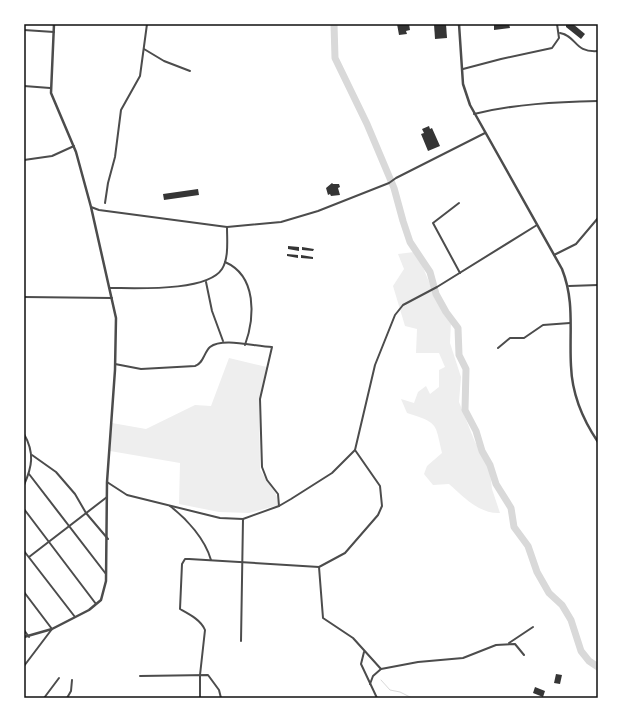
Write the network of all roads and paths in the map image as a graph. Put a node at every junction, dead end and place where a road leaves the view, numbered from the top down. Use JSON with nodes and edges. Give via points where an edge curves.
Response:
{"nodes":[{"id":1,"x":54,"y":24,"type":"edge"},
{"id":2,"x":147,"y":24,"type":"edge"},
{"id":3,"x":459,"y":24,"type":"edge"},
{"id":4,"x":558,"y":24,"type":"edge"},
{"id":5,"x":24,"y":30,"type":"edge"},
{"id":6,"x":54,"y":32,"type":"junction"},
{"id":7,"x":560,"y":33,"type":"junction"},
{"id":8,"x":144,"y":49,"type":"junction"},
{"id":9,"x":598,"y":50,"type":"edge"},
{"id":10,"x":462,"y":69,"type":"junction"},
{"id":11,"x":190,"y":72,"type":"dead end"},
{"id":12,"x":24,"y":86,"type":"edge"},
{"id":13,"x":50,"y":88,"type":"junction"},
{"id":14,"x":598,"y":101,"type":"edge"},
{"id":15,"x":474,"y":114,"type":"junction"},
{"id":16,"x":485,"y":133,"type":"junction"},
{"id":17,"x":74,"y":146,"type":"junction"},
{"id":18,"x":24,"y":160,"type":"edge"},
{"id":19,"x":459,"y":202,"type":"dead end"},
{"id":20,"x":105,"y":204,"type":"dead end"},
{"id":21,"x":91,"y":206,"type":"junction"},
{"id":22,"x":598,"y":218,"type":"edge"},
{"id":23,"x":537,"y":225,"type":"junction"},
{"id":24,"x":227,"y":227,"type":"junction"},
{"id":25,"x":554,"y":255,"type":"junction"},
{"id":26,"x":224,"y":262,"type":"junction"},
{"id":27,"x":460,"y":273,"type":"junction"},
{"id":28,"x":206,"y":282,"type":"junction"},
{"id":29,"x":598,"y":285,"type":"edge"},
{"id":30,"x":569,"y":286,"type":"junction"},
{"id":31,"x":110,"y":288,"type":"junction"},
{"id":32,"x":24,"y":297,"type":"edge"},
{"id":33,"x":112,"y":298,"type":"junction"},
{"id":34,"x":570,"y":323,"type":"junction"},
{"id":35,"x":223,"y":341,"type":"junction"},
{"id":36,"x":245,"y":345,"type":"junction"},
{"id":37,"x":498,"y":348,"type":"dead end"},
{"id":38,"x":115,"y":364,"type":"junction"},
{"id":39,"x":24,"y":434,"type":"edge"},
{"id":40,"x":598,"y":442,"type":"edge"},
{"id":41,"x":355,"y":450,"type":"junction"},
{"id":42,"x":32,"y":455,"type":"junction"},
{"id":43,"x":29,"y":474,"type":"junction"},
{"id":44,"x":107,"y":482,"type":"junction"},
{"id":45,"x":24,"y":485,"type":"edge"},
{"id":46,"x":108,"y":496,"type":"junction"},
{"id":47,"x":169,"y":506,"type":"junction"},
{"id":48,"x":279,"y":506,"type":"junction"},
{"id":49,"x":24,"y":509,"type":"edge"},
{"id":50,"x":86,"y":513,"type":"junction"},
{"id":51,"x":244,"y":519,"type":"junction"},
{"id":52,"x":69,"y":526,"type":"junction"},
{"id":53,"x":108,"y":539,"type":"junction"},
{"id":54,"x":49,"y":542,"type":"junction"},
{"id":55,"x":24,"y":551,"type":"edge"},
{"id":56,"x":29,"y":557,"type":"junction"},
{"id":57,"x":211,"y":560,"type":"junction"},
{"id":58,"x":243,"y":562,"type":"junction"},
{"id":59,"x":319,"y":567,"type":"junction"},
{"id":60,"x":106,"y":574,"type":"junction"},
{"id":61,"x":24,"y":592,"type":"edge"},
{"id":62,"x":97,"y":605,"type":"junction"},
{"id":63,"x":75,"y":617,"type":"junction"},
{"id":64,"x":533,"y":627,"type":"dead end"},
{"id":65,"x":52,"y":629,"type":"junction"},
{"id":66,"x":24,"y":630,"type":"edge"},
{"id":67,"x":24,"y":637,"type":"edge"},
{"id":68,"x":29,"y":637,"type":"junction"},
{"id":69,"x":241,"y":641,"type":"dead end"},
{"id":70,"x":509,"y":643,"type":"junction"},
{"id":71,"x":364,"y":652,"type":"junction"},
{"id":72,"x":524,"y":655,"type":"dead end"},
{"id":73,"x":24,"y":666,"type":"edge"},
{"id":74,"x":382,"y":669,"type":"junction"},
{"id":75,"x":140,"y":676,"type":"dead end"},
{"id":76,"x":200,"y":676,"type":"junction"},
{"id":77,"x":59,"y":678,"type":"dead end"},
{"id":78,"x":72,"y":680,"type":"dead end"},
{"id":79,"x":370,"y":684,"type":"junction"},
{"id":80,"x":44,"y":698,"type":"edge"},
{"id":81,"x":67,"y":698,"type":"edge"},
{"id":82,"x":200,"y":698,"type":"edge"},
{"id":83,"x":221,"y":698,"type":"edge"},
{"id":84,"x":376,"y":698,"type":"edge"}],
"edges":[{"from":1,"to":6,"type":"street"},
{"from":2,"to":8,"type":"street"},
{"from":3,"to":10,"type":"street"},
{"from":4,"to":7,"type":"street"},
{"from":5,"to":6,"type":"street"},
{"from":6,"to":13,"type":"street"},
{"from":7,"to":9,"type":"street","via":[[567,34],[580,48],[588,51]]},
{"from":7,"to":10,"type":"street","via":[[556,45],[552,48]]},
{"from":8,"to":11,"type":"street","via":[[164,62]]},
{"from":8,"to":20,"type":"street","via":[[140,76],[121,110],[116,157]]},
{"from":10,"to":15,"type":"street","via":[[465,90]]},
{"from":12,"to":13,"type":"street"},
{"from":13,"to":17,"type":"street"},
{"from":14,"to":15,"type":"street","via":[[534,105]]},
{"from":15,"to":16,"type":"street"},
{"from":16,"to":23,"type":"street"},
{"from":16,"to":24,"type":"street","via":[[389,183],[352,198],[281,222]]},
{"from":17,"to":18,"type":"street","via":[[48,157]]},
{"from":17,"to":21,"type":"street"},
{"from":19,"to":27,"type":"street","via":[[433,223]]},
{"from":21,"to":24,"type":"street","via":[[102,211]]},
{"from":21,"to":31,"type":"street"},
{"from":22,"to":25,"type":"street","via":[[576,244]]},
{"from":23,"to":25,"type":"street"},
{"from":23,"to":27,"type":"street"},
{"from":24,"to":26,"type":"street"},
{"from":25,"to":30,"type":"street"},
{"from":26,"to":28,"type":"street","via":[[221,271]]},
{"from":26,"to":36,"type":"street","via":[[241,272],[250,296],[251,322]]},
{"from":27,"to":41,"type":"street","via":[[407,302],[395,315],[375,368]]},
{"from":28,"to":31,"type":"street","via":[[184,286]]},
{"from":28,"to":35,"type":"street","via":[[212,311]]},
{"from":29,"to":30,"type":"street"},
{"from":30,"to":34,"type":"street"},
{"from":31,"to":33,"type":"street"},
{"from":32,"to":33,"type":"street"},
{"from":33,"to":38,"type":"street","via":[[116,318]]},
{"from":34,"to":37,"type":"street","via":[[543,325],[524,338],[510,338]]},
{"from":34,"to":40,"type":"street","via":[[571,366],[575,392],[584,420]]},
{"from":35,"to":36,"type":"street"},
{"from":35,"to":38,"type":"street","via":[[211,346],[195,366],[141,370]]},
{"from":36,"to":48,"type":"street","via":[[272,347],[260,399],[262,467],[267,480],[278,494]]},
{"from":38,"to":44,"type":"street"},
{"from":39,"to":42,"type":"street"},
{"from":41,"to":48,"type":"street","via":[[332,473]]},
{"from":41,"to":59,"type":"street","via":[[380,486],[382,506],[378,515],[345,553]]},
{"from":42,"to":43,"type":"street"},
{"from":42,"to":50,"type":"street","via":[[56,472],[75,494]]},
{"from":43,"to":45,"type":"street"},
{"from":43,"to":52,"type":"street"},
{"from":44,"to":46,"type":"street"},
{"from":44,"to":47,"type":"street","via":[[127,495]]},
{"from":46,"to":50,"type":"street"},
{"from":46,"to":53,"type":"street"},
{"from":47,"to":51,"type":"street","via":[[211,517]]},
{"from":47,"to":57,"type":"street","via":[[188,521]]},
{"from":48,"to":51,"type":"street"},
{"from":49,"to":54,"type":"street"},
{"from":50,"to":52,"type":"street"},
{"from":50,"to":53,"type":"street"},
{"from":51,"to":58,"type":"street"},
{"from":52,"to":54,"type":"street"},
{"from":52,"to":60,"type":"street"},
{"from":53,"to":60,"type":"street"},
{"from":54,"to":56,"type":"street"},
{"from":54,"to":62,"type":"street"},
{"from":55,"to":56,"type":"street"},
{"from":56,"to":63,"type":"street"},
{"from":57,"to":58,"type":"street"},
{"from":57,"to":76,"type":"street","via":[[185,559],[182,564],[180,609],[196,619],[205,630]]},
{"from":58,"to":59,"type":"street"},
{"from":58,"to":69,"type":"street"},
{"from":59,"to":71,"type":"street","via":[[323,618],[348,634]]},
{"from":60,"to":62,"type":"street","via":[[101,600]]},
{"from":61,"to":65,"type":"street"},
{"from":62,"to":63,"type":"street"},
{"from":63,"to":65,"type":"street"},
{"from":64,"to":70,"type":"street"},
{"from":65,"to":68,"type":"street"},
{"from":65,"to":73,"type":"street"},
{"from":66,"to":68,"type":"street"},
{"from":67,"to":68,"type":"street"},
{"from":70,"to":72,"type":"street","via":[[518,647]]},
{"from":70,"to":74,"type":"street","via":[[488,647],[463,658],[424,661]]},
{"from":71,"to":74,"type":"street"},
{"from":71,"to":79,"type":"street","via":[[361,664]]},
{"from":74,"to":79,"type":"street","via":[[373,676]]},
{"from":75,"to":76,"type":"street"},
{"from":76,"to":82,"type":"street"},
{"from":76,"to":83,"type":"street","via":[[211,678]]},
{"from":77,"to":80,"type":"street"},
{"from":78,"to":81,"type":"street"},
{"from":79,"to":84,"type":"street"}]}
